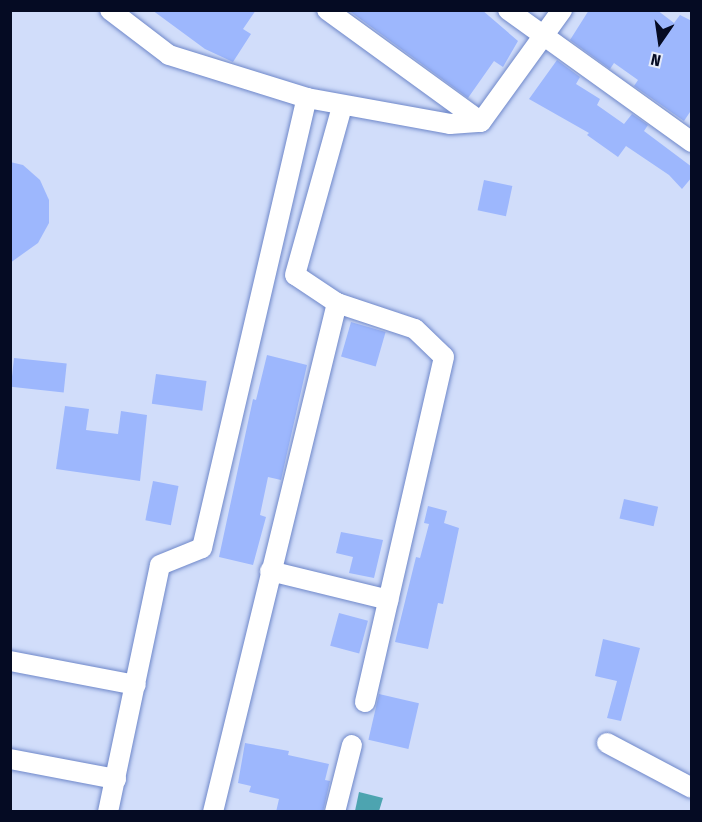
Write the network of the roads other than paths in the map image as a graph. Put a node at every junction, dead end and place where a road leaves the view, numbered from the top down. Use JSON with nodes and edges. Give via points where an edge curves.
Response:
{"nodes":[{"id":1,"x":110,"y":10,"type":"edge"},
{"id":2,"x":327,"y":10,"type":"edge"},
{"id":3,"x":508,"y":10,"type":"edge"},
{"id":4,"x":562,"y":10,"type":"edge"},
{"id":5,"x":544,"y":36,"type":"junction"},
{"id":6,"x":307,"y":98,"type":"junction"},
{"id":7,"x":342,"y":107,"type":"junction"},
{"id":8,"x":481,"y":122,"type":"junction"},
{"id":9,"x":692,"y":142,"type":"edge"},
{"id":10,"x":337,"y":303,"type":"junction"},
{"id":11,"x":270,"y":571,"type":"junction"},
{"id":12,"x":389,"y":600,"type":"junction"},
{"id":13,"x":10,"y":661,"type":"edge"},
{"id":14,"x":135,"y":686,"type":"junction"},
{"id":15,"x":365,"y":702,"type":"dead end"},
{"id":16,"x":607,"y":743,"type":"dead end"},
{"id":17,"x":352,"y":745,"type":"dead end"},
{"id":18,"x":10,"y":759,"type":"edge"},
{"id":19,"x":116,"y":779,"type":"junction"},
{"id":20,"x":692,"y":788,"type":"edge"},
{"id":21,"x":108,"y":812,"type":"edge"},
{"id":22,"x":213,"y":812,"type":"edge"},
{"id":23,"x":335,"y":812,"type":"edge"}],
"edges":[{"from":1,"to":6,"type":"street","via":[[169,55]]},
{"from":2,"to":8,"type":"street"},
{"from":3,"to":5,"type":"street"},
{"from":4,"to":5,"type":"street"},
{"from":5,"to":8,"type":"street"},
{"from":5,"to":9,"type":"street"},
{"from":6,"to":7,"type":"street"},
{"from":6,"to":14,"type":"street","via":[[202,548],[160,566]]},
{"from":7,"to":8,"type":"street","via":[[450,124]]},
{"from":7,"to":10,"type":"street","via":[[295,275]]},
{"from":10,"to":11,"type":"street"},
{"from":10,"to":12,"type":"street","via":[[416,329],[444,357]]},
{"from":11,"to":12,"type":"street"},
{"from":11,"to":22,"type":"street"},
{"from":12,"to":15,"type":"street"},
{"from":13,"to":14,"type":"street"},
{"from":14,"to":19,"type":"street"},
{"from":16,"to":20,"type":"street"},
{"from":17,"to":23,"type":"street"},
{"from":18,"to":19,"type":"street"},
{"from":19,"to":21,"type":"street"}]}
